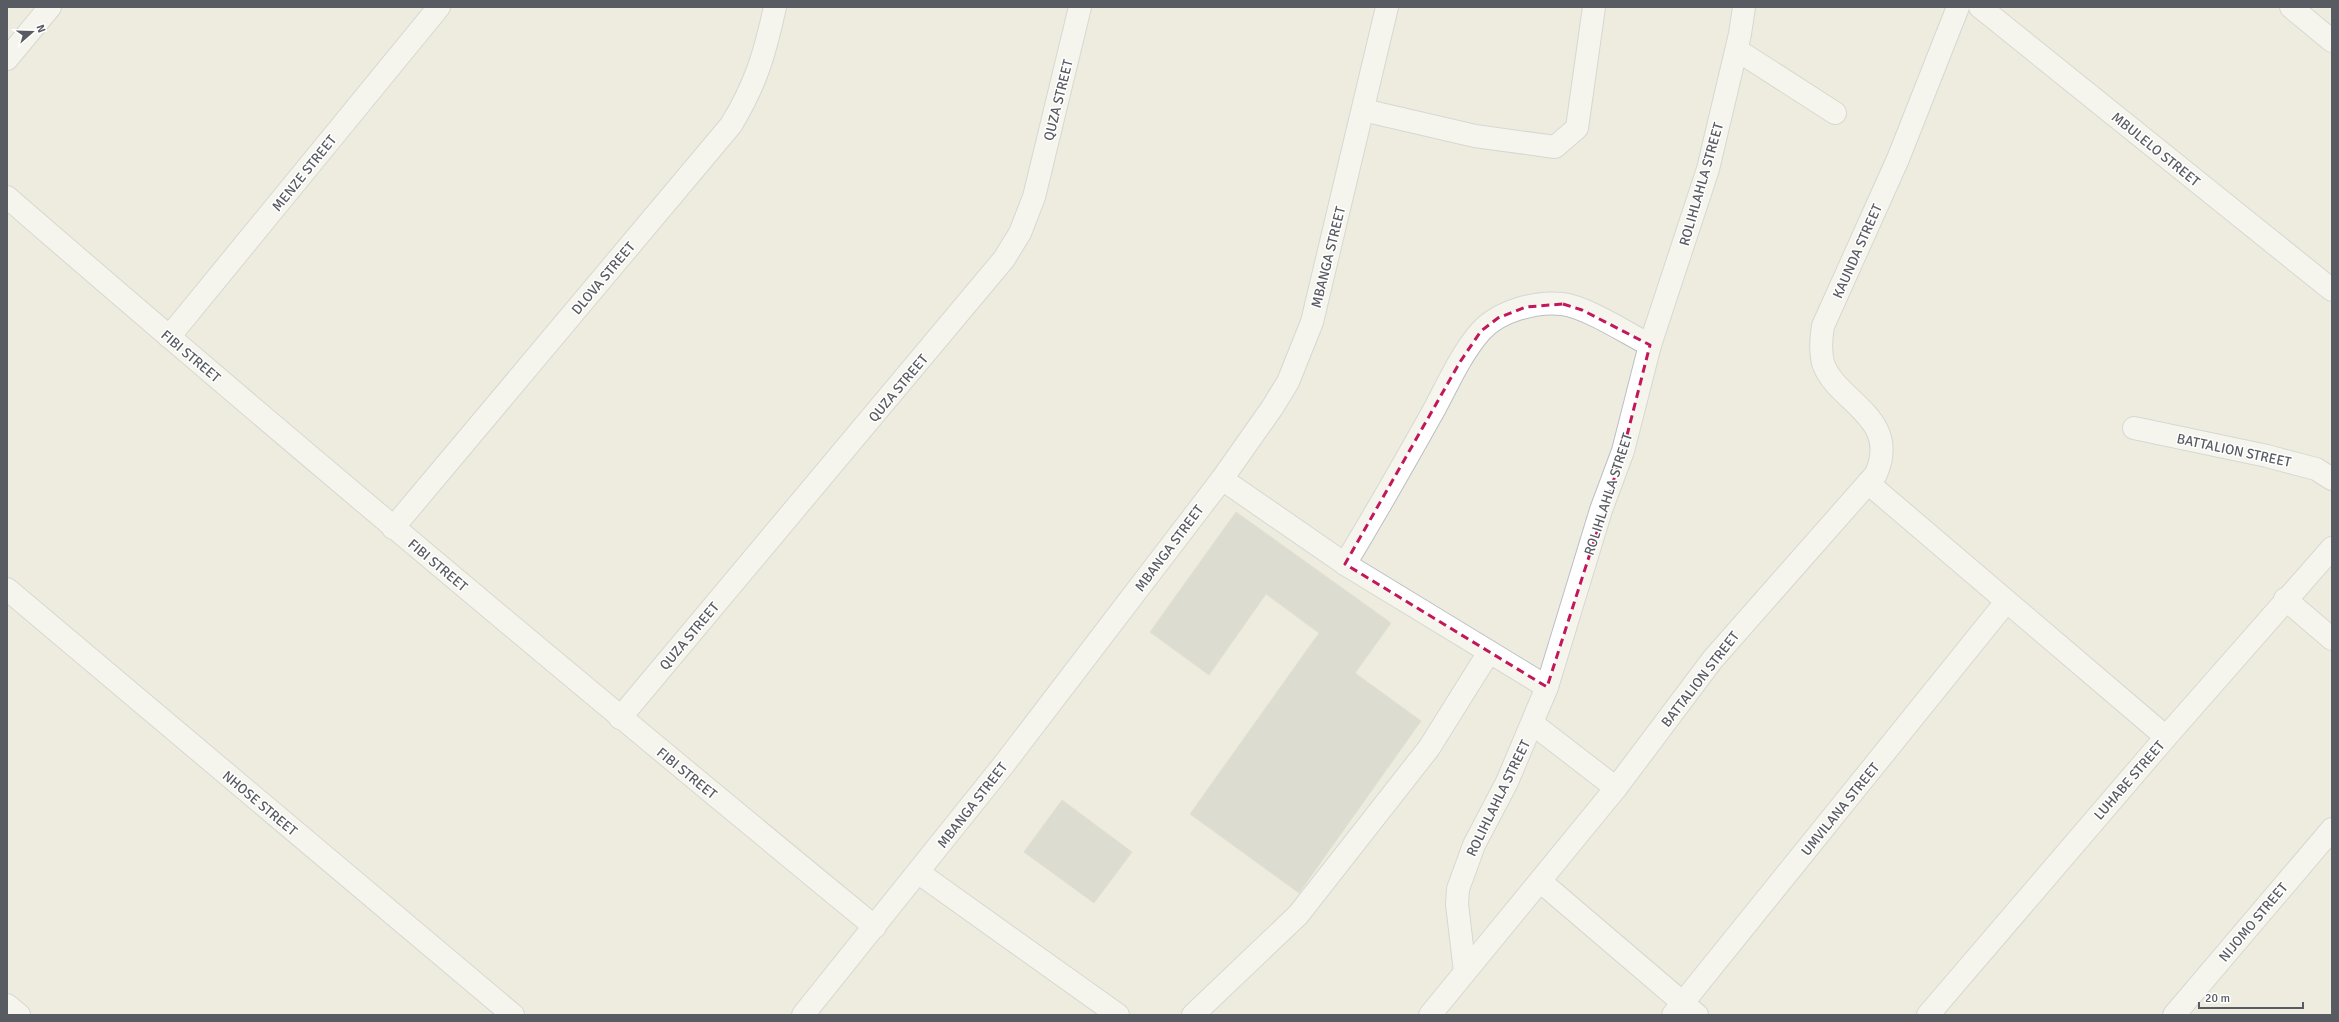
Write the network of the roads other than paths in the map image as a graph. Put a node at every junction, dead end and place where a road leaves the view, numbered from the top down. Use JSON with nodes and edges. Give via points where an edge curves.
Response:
{"nodes":[{"id":1,"x":50,"y":7,"type":"edge"},
{"id":2,"x":438,"y":7,"type":"edge"},
{"id":3,"x":775,"y":7,"type":"edge"},
{"id":4,"x":1080,"y":7,"type":"edge"},
{"id":5,"x":1387,"y":7,"type":"edge"},
{"id":6,"x":1594,"y":7,"type":"edge"},
{"id":7,"x":1744,"y":7,"type":"edge"},
{"id":8,"x":1958,"y":7,"type":"edge"},
{"id":9,"x":1980,"y":7,"type":"edge"},
{"id":10,"x":2291,"y":7,"type":"edge"},
{"id":11,"x":2332,"y":41,"type":"edge"},
{"id":12,"x":1736,"y":50,"type":"junction"},
{"id":13,"x":7,"y":59,"type":"edge"},
{"id":14,"x":1363,"y":110,"type":"junction"},
{"id":15,"x":1835,"y":113,"type":"dead end"},
{"id":16,"x":7,"y":197,"type":"edge"},
{"id":17,"x":2332,"y":290,"type":"edge"},
{"id":18,"x":169,"y":337,"type":"junction"},
{"id":19,"x":1650,"y":345,"type":"junction"},
{"id":20,"x":2134,"y":428,"type":"dead end"},
{"id":21,"x":1222,"y":479,"type":"junction"},
{"id":22,"x":2332,"y":479,"type":"edge"},
{"id":23,"x":1868,"y":484,"type":"junction"},
{"id":24,"x":393,"y":528,"type":"junction"},
{"id":25,"x":2332,"y":548,"type":"edge"},
{"id":26,"x":1345,"y":564,"type":"junction"},
{"id":27,"x":7,"y":589,"type":"edge"},
{"id":28,"x":2285,"y":599,"type":"junction"},
{"id":29,"x":2006,"y":602,"type":"junction"},
{"id":30,"x":2332,"y":639,"type":"edge"},
{"id":31,"x":1489,"y":652,"type":"junction"},
{"id":32,"x":1547,"y":687,"type":"junction"},
{"id":33,"x":620,"y":718,"type":"junction"},
{"id":34,"x":1533,"y":724,"type":"junction"},
{"id":35,"x":2166,"y":737,"type":"junction"},
{"id":36,"x":1616,"y":788,"type":"junction"},
{"id":37,"x":2332,"y":829,"type":"edge"},
{"id":38,"x":919,"y":873,"type":"junction"},
{"id":39,"x":1540,"y":881,"type":"junction"},
{"id":40,"x":875,"y":927,"type":"junction"},
{"id":41,"x":1464,"y":972,"type":"junction"},
{"id":42,"x":7,"y":1005,"type":"edge"},
{"id":43,"x":1684,"y":1011,"type":"edge"},
{"id":44,"x":19,"y":1015,"type":"edge"},
{"id":45,"x":513,"y":1015,"type":"edge"},
{"id":46,"x":803,"y":1015,"type":"edge"},
{"id":47,"x":1118,"y":1015,"type":"edge"},
{"id":48,"x":1192,"y":1015,"type":"edge"},
{"id":49,"x":1430,"y":1015,"type":"edge"},
{"id":50,"x":1928,"y":1015,"type":"edge"},
{"id":51,"x":2174,"y":1015,"type":"edge"}],
"edges":[{"from":1,"to":13,"type":"street"},
{"from":2,"to":18,"type":"street","name":"MENZE STREET"},
{"from":3,"to":24,"type":"street","name":"DLOVA STREET","via":[[761,66],[748,98],[731,125]]},
{"from":4,"to":33,"type":"street","name":"QUZA STREET","via":[[1034,197],[1020,233],[1004,259]]},
{"from":5,"to":14,"type":"street","name":"MBANGA STREET"},
{"from":6,"to":14,"type":"street","via":[[1577,128],[1555,147],[1475,136]]},
{"from":7,"to":12,"type":"street","name":"ROLIHLAHLA STREET"},
{"from":8,"to":23,"type":"street","name":"KAUNDA STREET","via":[[1898,159],[1824,326],[1821,352],[1824,364],[1839,386],[1861,406],[1878,434],[1880,465]]},
{"from":9,"to":17,"type":"street","name":"MBULELO STREET"},
{"from":10,"to":11,"type":"street"},
{"from":12,"to":15,"type":"street"},
{"from":12,"to":19,"type":"street","name":"ROLIHLAHLA STREET","via":[[1708,169]]},
{"from":14,"to":21,"type":"street","name":"MBANGA STREET","via":[[1312,322],[1288,382]]},
{"from":16,"to":18,"type":"street","name":"FIBI STREET"},
{"from":18,"to":24,"type":"street","name":"FIBI STREET"},
{"from":19,"to":26,"type":"street","via":[[1582,310],[1563,304],[1526,307],[1498,318],[1481,331],[1460,362]]},
{"from":19,"to":32,"type":"street","name":"ROLIHLAHLA STREET","via":[[1623,451],[1601,510]]},
{"from":20,"to":22,"type":"street","name":"BATTALION STREET","via":[[2267,456],[2316,469]]},
{"from":21,"to":26,"type":"street"},
{"from":21,"to":38,"type":"street","name":"MBANGA STREET"},
{"from":23,"to":29,"type":"street"},
{"from":23,"to":36,"type":"street","name":"BATTALION STREET","via":[[1713,659]]},
{"from":24,"to":33,"type":"street","name":"FIBI STREET"},
{"from":25,"to":28,"type":"street","name":"LUHABE STREET"},
{"from":26,"to":31,"type":"street"},
{"from":27,"to":45,"type":"street","name":"NHOSE STREET"},
{"from":28,"to":30,"type":"street"},
{"from":28,"to":35,"type":"street","name":"LUHABE STREET"},
{"from":29,"to":35,"type":"street"},
{"from":29,"to":43,"type":"street","name":"UMVILANA STREET"},
{"from":31,"to":32,"type":"street"},
{"from":31,"to":48,"type":"street","via":[[1428,748],[1298,915]]},
{"from":32,"to":34,"type":"street","name":"ROLIHLAHLA STREET"},
{"from":33,"to":40,"type":"street","name":"FIBI STREET"},
{"from":34,"to":36,"type":"street"},
{"from":34,"to":41,"type":"street","name":"ROLIHLAHLA STREET","via":[[1507,782],[1474,845],[1458,889],[1457,904]]},
{"from":35,"to":50,"type":"street","name":"LUHABE STREET"},
{"from":36,"to":39,"type":"street","name":"BATTALION STREET"},
{"from":37,"to":51,"type":"street","name":"NIJOMO STREET"},
{"from":38,"to":40,"type":"street","name":"MBANGA STREET"},
{"from":38,"to":47,"type":"street"},
{"from":39,"to":41,"type":"street"},
{"from":39,"to":43,"type":"street"},
{"from":40,"to":46,"type":"street","name":"MBANGA STREET"},
{"from":41,"to":49,"type":"street"},
{"from":42,"to":44,"type":"street"}]}
